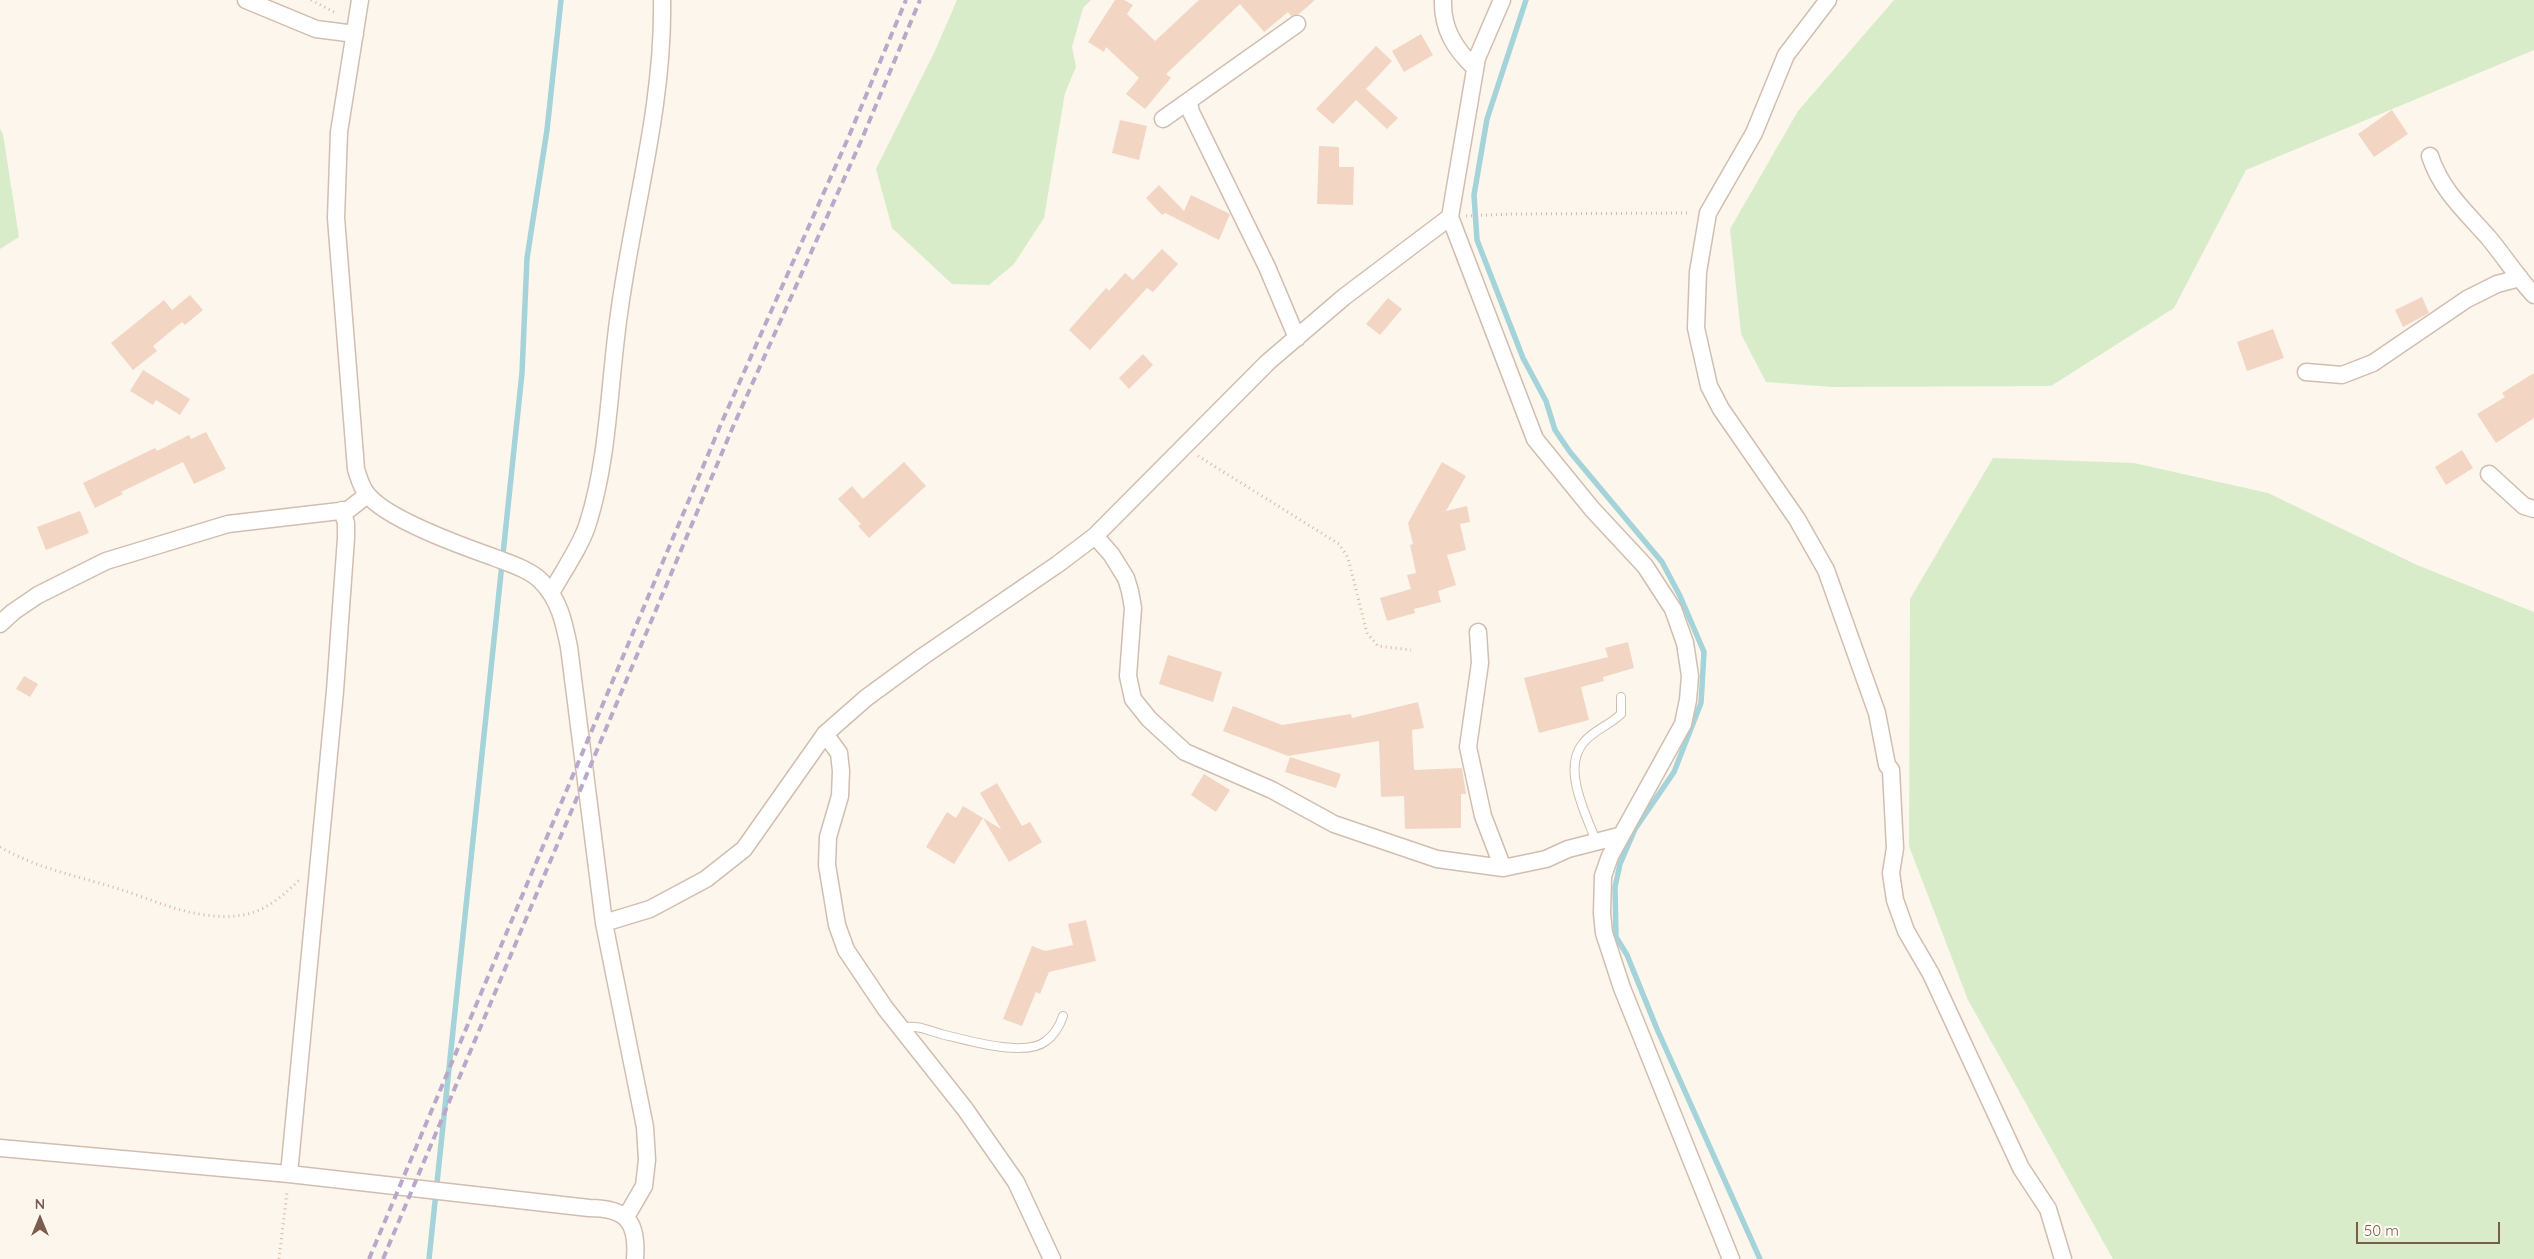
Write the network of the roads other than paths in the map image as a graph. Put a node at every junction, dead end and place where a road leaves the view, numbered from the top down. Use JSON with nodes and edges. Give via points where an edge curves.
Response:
{"nodes":[{"id":1,"x":246,"y":0,"type":"edge"},
{"id":2,"x":360,"y":0,"type":"edge"},
{"id":3,"x":662,"y":0,"type":"edge"},
{"id":4,"x":1443,"y":0,"type":"edge"},
{"id":5,"x":1502,"y":0,"type":"edge"},
{"id":6,"x":1828,"y":0,"type":"edge"},
{"id":7,"x":1297,"y":24,"type":"dead end"},
{"id":8,"x":355,"y":34,"type":"junction"},
{"id":9,"x":1475,"y":68,"type":"junction"},
{"id":10,"x":1188,"y":102,"type":"junction"},
{"id":11,"x":1163,"y":119,"type":"dead end"},
{"id":12,"x":2430,"y":156,"type":"dead end"},
{"id":13,"x":1450,"y":218,"type":"junction"},
{"id":14,"x":2520,"y":278,"type":"junction"},
{"id":15,"x":2534,"y":295,"type":"edge"},
{"id":16,"x":1297,"y":338,"type":"junction"},
{"id":17,"x":2306,"y":372,"type":"dead end"},
{"id":18,"x":2489,"y":474,"type":"dead end"},
{"id":19,"x":367,"y":495,"type":"junction"},
{"id":20,"x":2534,"y":509,"type":"edge"},
{"id":21,"x":342,"y":510,"type":"junction"},
{"id":22,"x":1095,"y":536,"type":"junction"},
{"id":23,"x":551,"y":593,"type":"junction"},
{"id":24,"x":0,"y":624,"type":"edge"},
{"id":25,"x":1478,"y":632,"type":"dead end"},
{"id":26,"x":1621,"y":697,"type":"dead end"},
{"id":27,"x":824,"y":734,"type":"junction"},
{"id":28,"x":1619,"y":836,"type":"junction"},
{"id":29,"x":1596,"y":841,"type":"junction"},
{"id":30,"x":1504,"y":868,"type":"junction"},
{"id":31,"x":604,"y":923,"type":"junction"},
{"id":32,"x":1063,"y":1016,"type":"dead end"},
{"id":33,"x":901,"y":1028,"type":"junction"},
{"id":34,"x":0,"y":1148,"type":"edge"},
{"id":35,"x":289,"y":1174,"type":"junction"},
{"id":36,"x":626,"y":1217,"type":"junction"},
{"id":37,"x":635,"y":1259,"type":"edge"},
{"id":38,"x":1052,"y":1259,"type":"edge"},
{"id":39,"x":1731,"y":1259,"type":"edge"},
{"id":40,"x":2063,"y":1259,"type":"edge"}],
"edges":[{"from":1,"to":8,"type":"street","via":[[316,29]]},
{"from":2,"to":8,"type":"street"},
{"from":3,"to":23,"type":"street","via":[[656,111],[619,314],[601,465],[588,525]]},
{"from":4,"to":9,"type":"street","via":[[1447,31],[1462,56]]},
{"from":5,"to":9,"type":"street"},
{"from":6,"to":40,"type":"street","via":[[1786,55],[1754,133],[1708,213],[1698,272],[1696,328],[1709,386],[1797,519],[1826,570],[1877,713],[1887,765],[1891,770],[1895,848],[1891,873],[1895,900],[1906,931],[1931,974],[2021,1168],[2048,1209]]},
{"from":7,"to":10,"type":"street"},
{"from":8,"to":19,"type":"street","via":[[339,132],[336,218],[356,469]]},
{"from":9,"to":13,"type":"street"},
{"from":10,"to":11,"type":"street"},
{"from":10,"to":16,"type":"street"},
{"from":12,"to":14,"type":"street","via":[[2436,174],[2453,200]]},
{"from":13,"to":16,"type":"street","via":[[1344,297]]},
{"from":13,"to":28,"type":"street","via":[[1535,439],[1592,509],[1645,566],[1673,609],[1686,643],[1690,676],[1683,724]]},
{"from":14,"to":15,"type":"street"},
{"from":14,"to":17,"type":"street","via":[[2497,284],[2467,298],[2373,363],[2342,375]]},
{"from":16,"to":22,"type":"street","via":[[1268,362]]},
{"from":18,"to":20,"type":"street","via":[[2524,506]]},
{"from":19,"to":21,"type":"street","via":[[348,510]]},
{"from":19,"to":23,"type":"street","via":[[422,529],[540,579]]},
{"from":21,"to":24,"type":"street","via":[[228,524],[106,561],[38,595]]},
{"from":21,"to":35,"type":"street","via":[[346,538]]},
{"from":22,"to":27,"type":"street","via":[[866,698]]},
{"from":22,"to":30,"type":"street","via":[[1126,578],[1130,592],[1133,608],[1128,676],[1133,699],[1185,752],[1272,790],[1334,824],[1437,859]]},
{"from":23,"to":31,"type":"street","via":[[559,606],[568,647]]},
{"from":25,"to":30,"type":"street","via":[[1480,663],[1468,747],[1482,816]]},
{"from":26,"to":29,"type":"lane","via":[[1621,714],[1583,743],[1575,758],[1578,790]]},
{"from":27,"to":31,"type":"street","via":[[744,849],[706,879],[650,909]]},
{"from":27,"to":33,"type":"street","via":[[839,753],[841,771],[840,796],[827,846],[837,925],[846,950]]},
{"from":28,"to":29,"type":"street"},
{"from":28,"to":39,"type":"street","via":[[1603,876],[1604,933],[1622,988]]},
{"from":29,"to":30,"type":"street","via":[[1546,859]]},
{"from":31,"to":36,"type":"street","via":[[645,1127],[647,1160],[644,1186]]},
{"from":32,"to":33,"type":"lane","via":[[1060,1026],[1046,1042],[1025,1048],[990,1045],[915,1026]]},
{"from":33,"to":38,"type":"street","via":[[965,1109],[1016,1182]]},
{"from":34,"to":35,"type":"street"},
{"from":35,"to":36,"type":"street","via":[[606,1208]]},
{"from":36,"to":37,"type":"street","via":[[634,1228]]}]}
